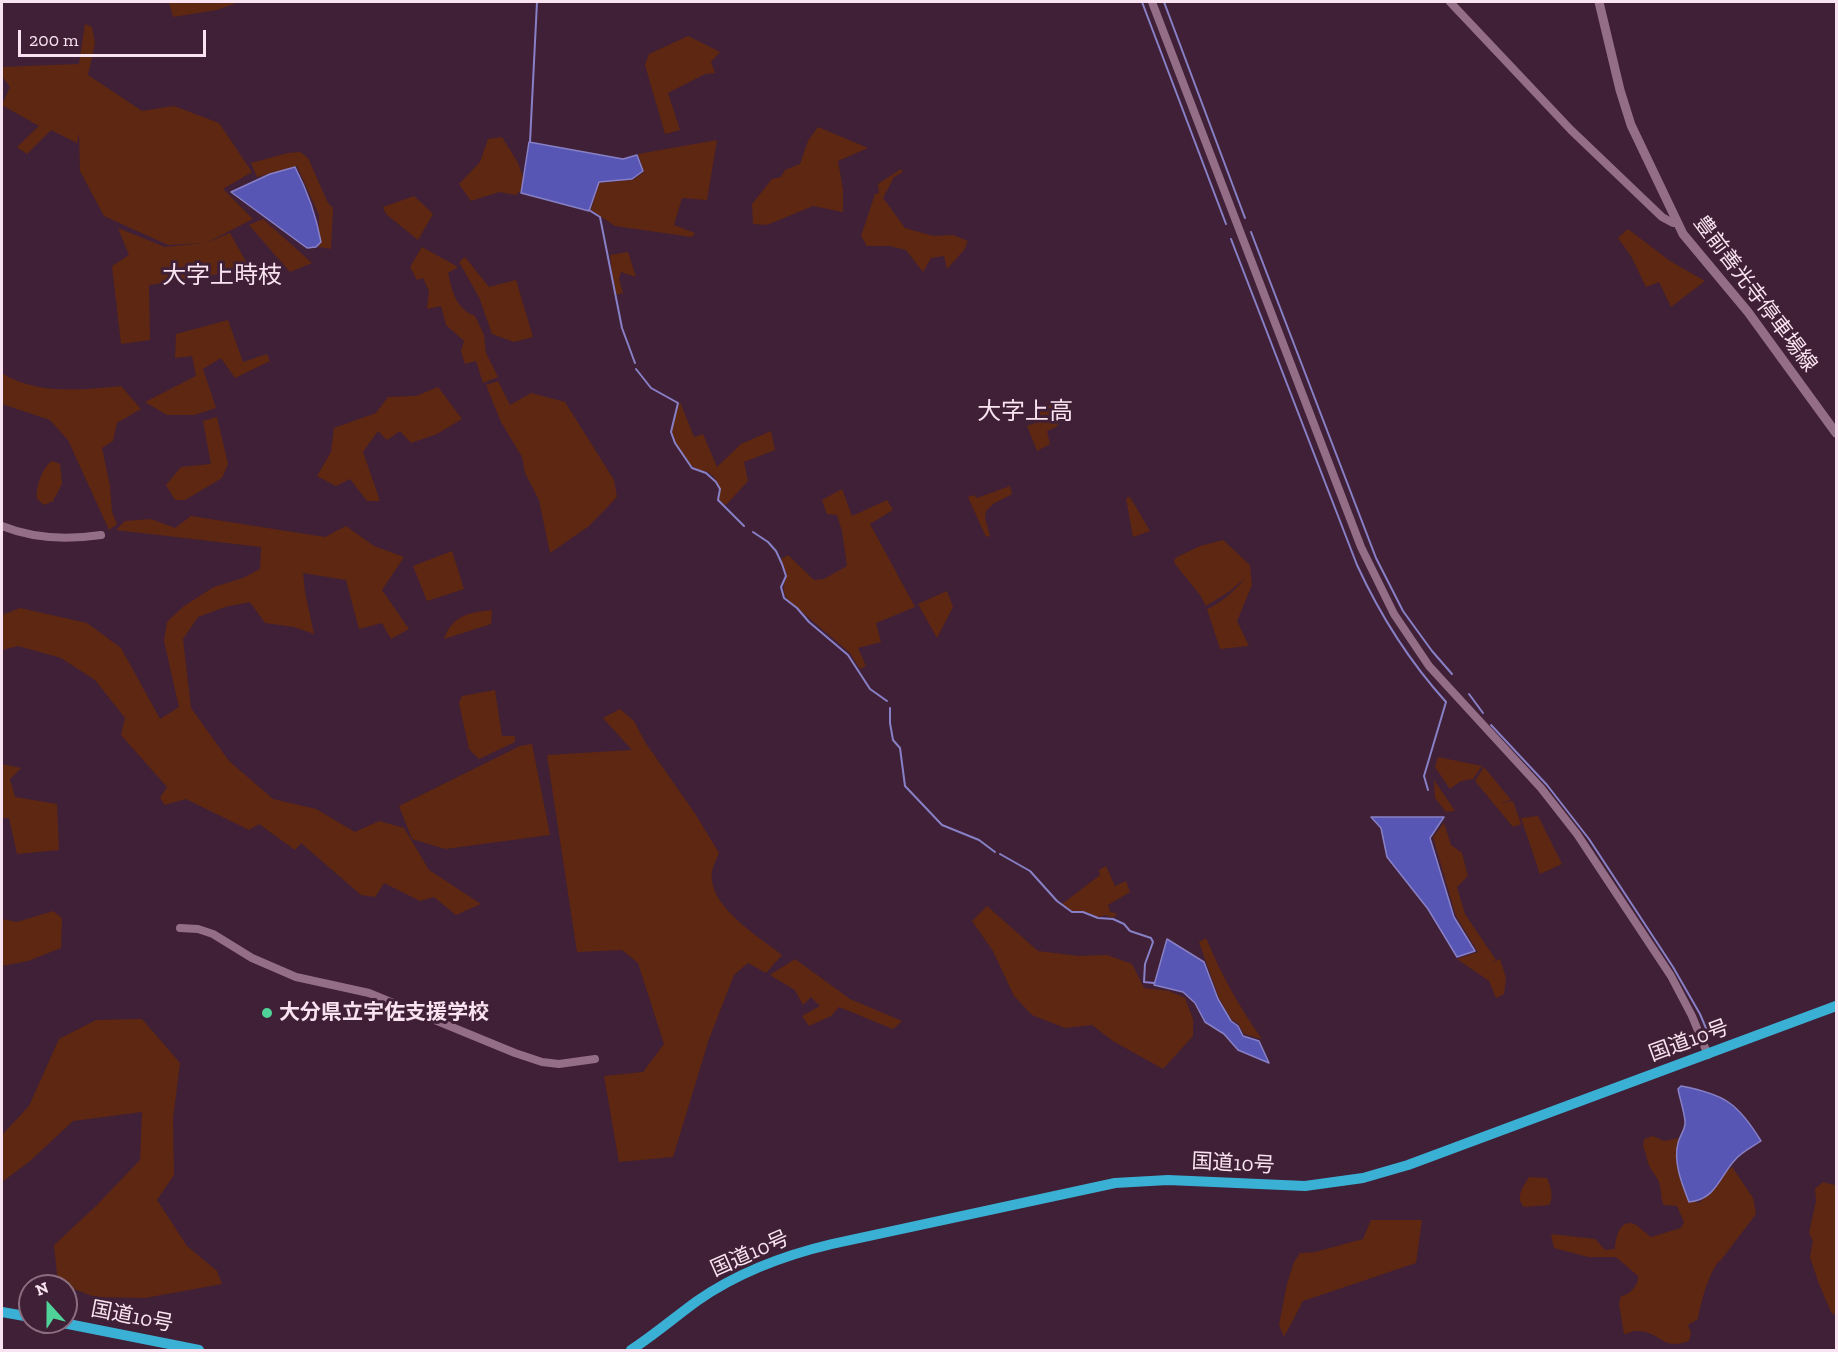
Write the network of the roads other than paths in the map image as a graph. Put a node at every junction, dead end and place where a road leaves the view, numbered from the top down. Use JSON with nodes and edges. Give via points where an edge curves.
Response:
{"nodes":[{"id":1,"x":1152,"y":2,"type":"edge"},
{"id":2,"x":1450,"y":2,"type":"edge"},
{"id":3,"x":1599,"y":2,"type":"edge"},
{"id":4,"x":1677,"y":223,"type":"junction"},
{"id":5,"x":1836,"y":433,"type":"edge"},
{"id":6,"x":2,"y":526,"type":"edge"},
{"id":7,"x":101,"y":535,"type":"dead end"},
{"id":8,"x":180,"y":928,"type":"dead end"},
{"id":9,"x":1836,"y":1006,"type":"edge"},
{"id":10,"x":1708,"y":1055,"type":"junction"},
{"id":11,"x":595,"y":1059,"type":"dead end"},
{"id":12,"x":2,"y":1312,"type":"edge"},
{"id":13,"x":18,"y":1315,"type":"edge"},
{"id":14,"x":78,"y":1326,"type":"edge"},
{"id":15,"x":199,"y":1350,"type":"edge"},
{"id":16,"x":631,"y":1350,"type":"edge"}],
"edges":[{"from":1,"to":10,"type":"street","via":[[1360,547],[1383,596],[1429,666],[1541,788],[1577,834],[1671,976]]},
{"from":2,"to":4,"type":"street","via":[[1584,143],[1662,216]]},
{"from":3,"to":4,"type":"main road","name":"豊前善光寺停車場線","via":[[1631,125]]},
{"from":4,"to":5,"type":"main road","name":"豊前善光寺停車場線"},
{"from":6,"to":7,"type":"street","via":[[57,538]]},
{"from":8,"to":11,"type":"street","via":[[213,934],[252,958],[296,977],[369,993],[542,1062]]},
{"from":9,"to":10,"type":"highway","name":"国道10号"},
{"from":10,"to":16,"type":"highway","name":"国道10号","via":[[1363,1178],[1305,1186],[1154,1180],[1115,1183],[814,1248],[729,1282]]},
{"from":12,"to":13,"type":"highway"},
{"from":14,"to":15,"type":"highway","name":"国道10号"}]}
